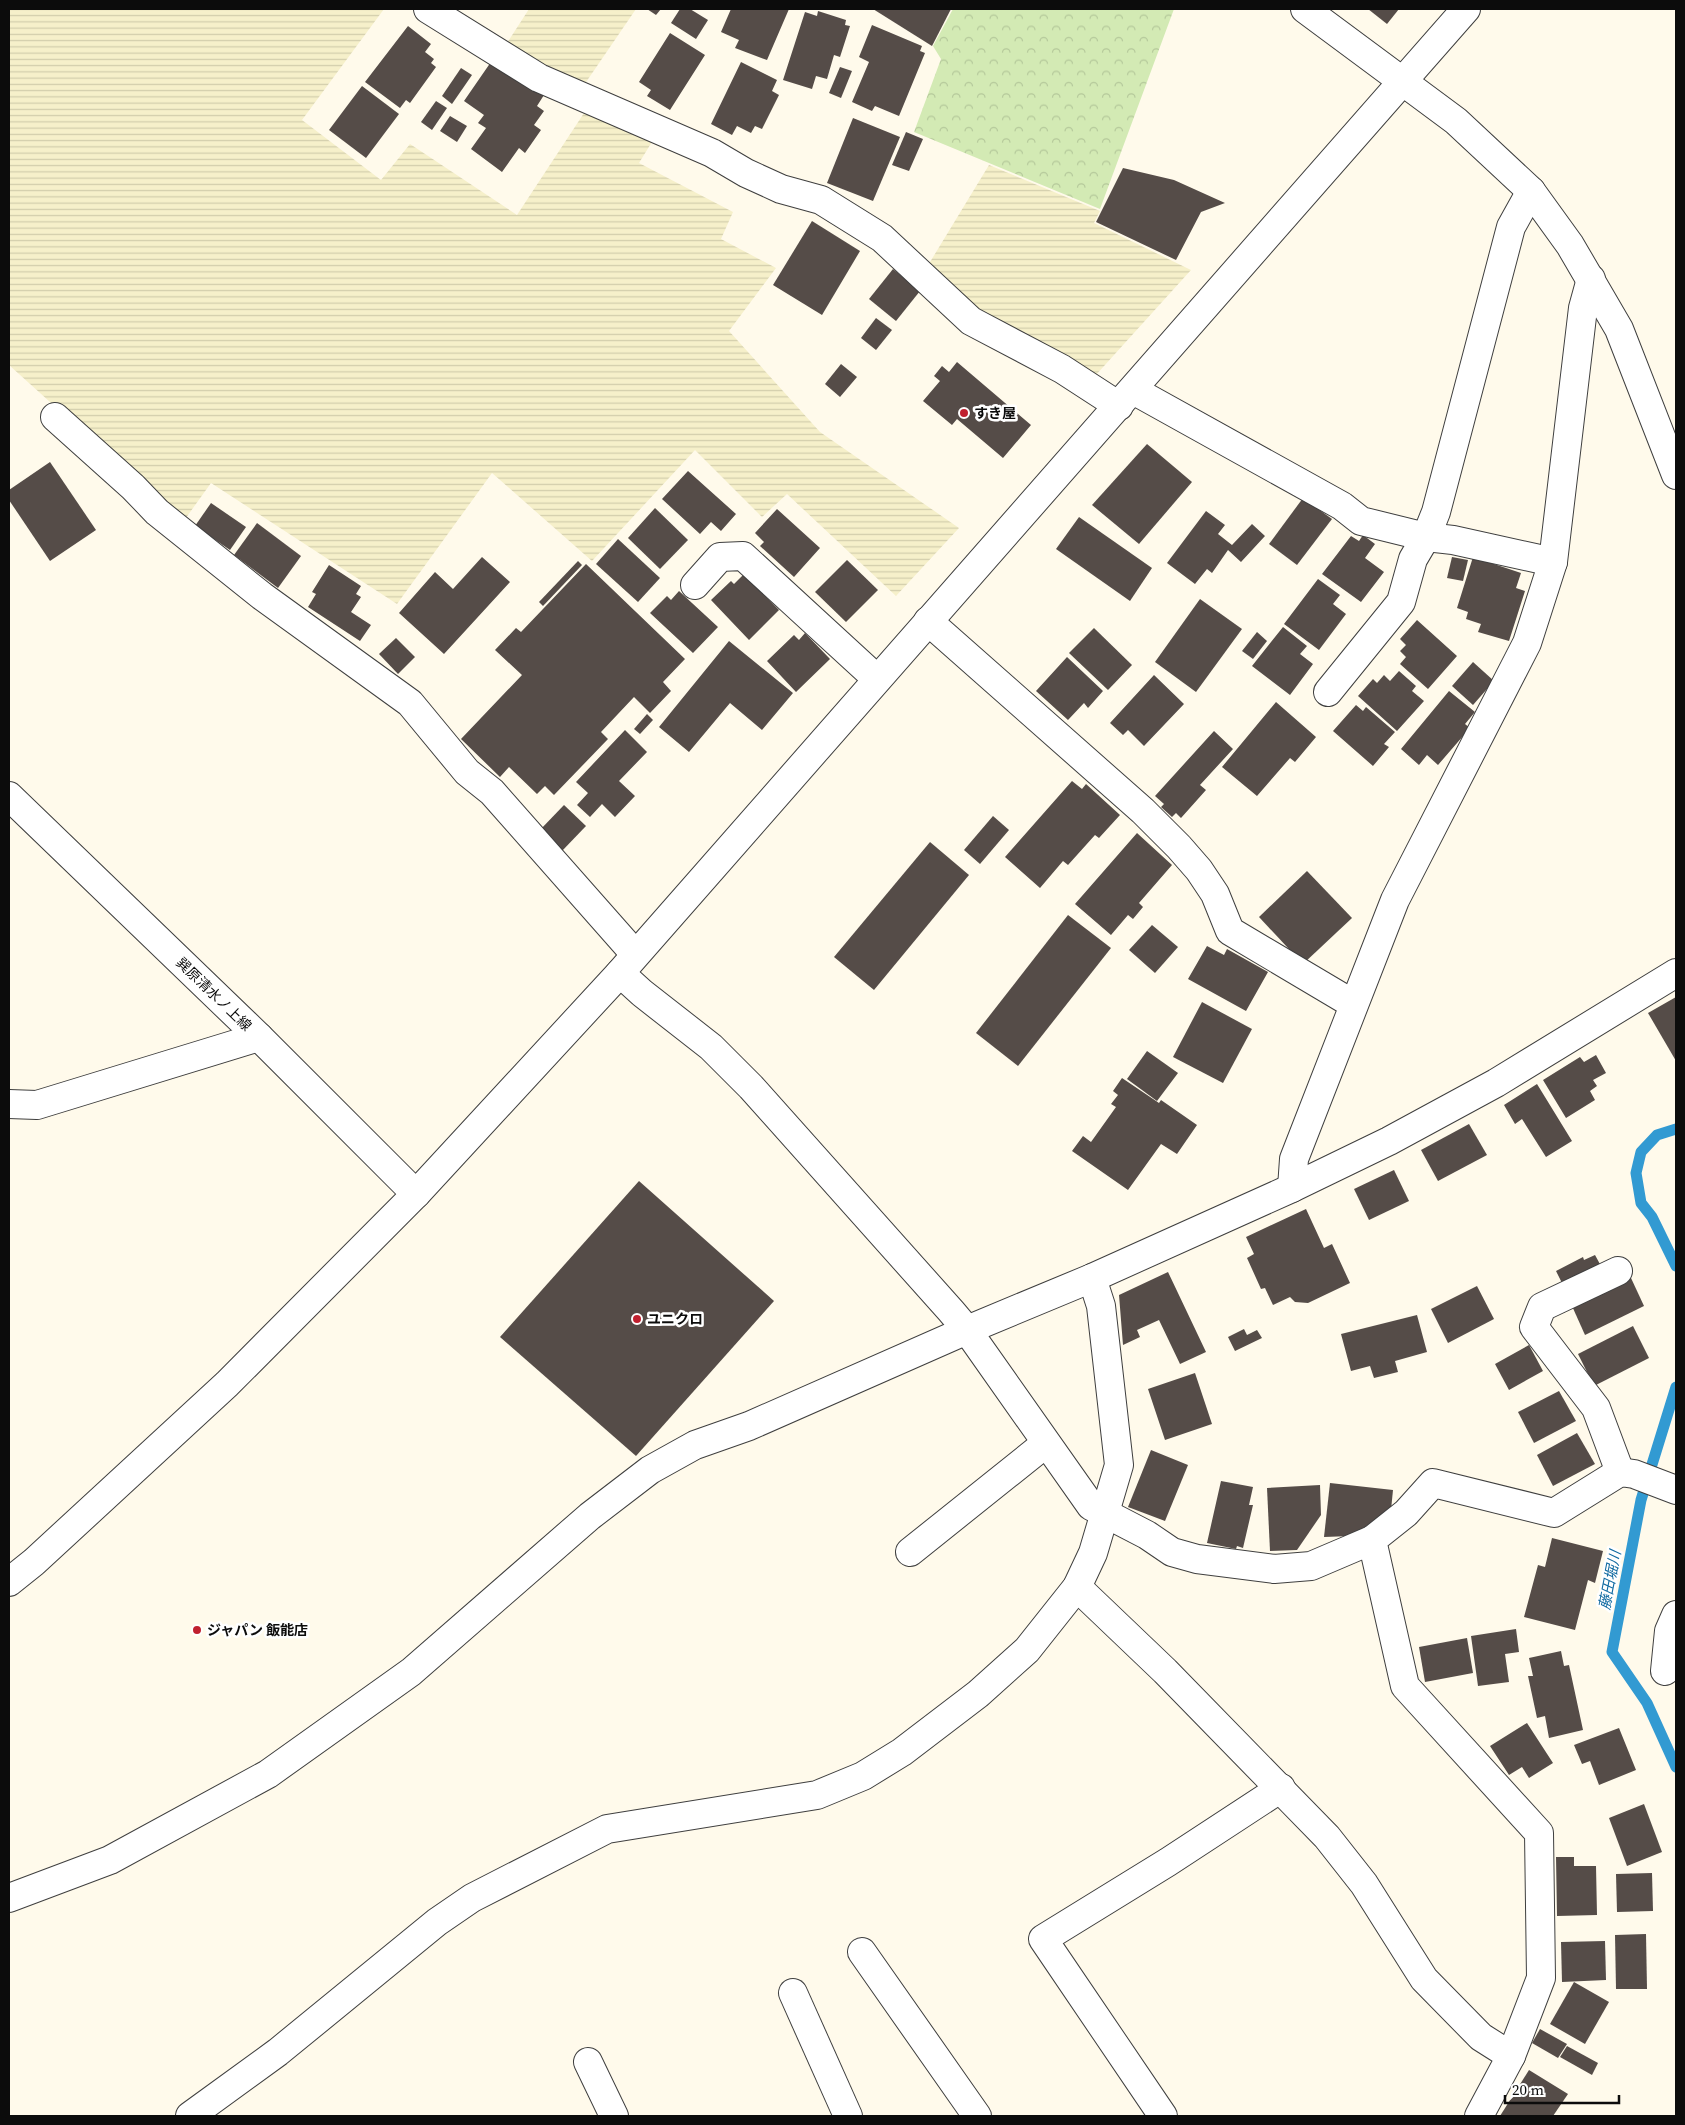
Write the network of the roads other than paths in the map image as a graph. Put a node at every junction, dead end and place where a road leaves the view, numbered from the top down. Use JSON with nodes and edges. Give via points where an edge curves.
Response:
{"nodes":[{"id":1,"x":428,"y":9,"type":"edge"},
{"id":2,"x":1305,"y":9,"type":"edge"},
{"id":3,"x":1466,"y":9,"type":"edge"},
{"id":4,"x":1403,"y":81,"type":"junction"},
{"id":5,"x":1531,"y":191,"type":"junction"},
{"id":6,"x":1591,"y":279,"type":"junction"},
{"id":7,"x":1126,"y":398,"type":"junction"},
{"id":8,"x":55,"y":417,"type":"dead end"},
{"id":9,"x":1676,"y":475,"type":"edge"},
{"id":10,"x":1426,"y":536,"type":"junction"},
{"id":11,"x":1553,"y":562,"type":"junction"},
{"id":12,"x":695,"y":585,"type":"dead end"},
{"id":13,"x":928,"y":621,"type":"junction"},
{"id":14,"x":877,"y":679,"type":"junction"},
{"id":15,"x":1328,"y":692,"type":"dead end"},
{"id":16,"x":9,"y":796,"type":"edge"},
{"id":17,"x":627,"y":963,"type":"junction"},
{"id":18,"x":1676,"y":973,"type":"edge"},
{"id":19,"x":1353,"y":1004,"type":"junction"},
{"id":20,"x":259,"y":1037,"type":"junction"},
{"id":21,"x":9,"y":1104,"type":"edge"},
{"id":22,"x":1292,"y":1188,"type":"junction"},
{"id":23,"x":416,"y":1194,"type":"junction"},
{"id":24,"x":1618,"y":1271,"type":"dead end"},
{"id":25,"x":1092,"y":1278,"type":"junction"},
{"id":26,"x":967,"y":1330,"type":"junction"},
{"id":27,"x":1045,"y":1444,"type":"junction"},
{"id":28,"x":1627,"y":1473,"type":"junction"},
{"id":29,"x":1676,"y":1490,"type":"edge"},
{"id":30,"x":1106,"y":1514,"type":"junction"},
{"id":31,"x":1372,"y":1540,"type":"junction"},
{"id":32,"x":910,"y":1552,"type":"dead end"},
{"id":33,"x":9,"y":1582,"type":"edge"},
{"id":34,"x":1077,"y":1587,"type":"junction"},
{"id":35,"x":1676,"y":1615,"type":"edge"},
{"id":36,"x":1665,"y":1671,"type":"dead end"},
{"id":37,"x":1281,"y":1788,"type":"junction"},
{"id":38,"x":9,"y":1898,"type":"edge"},
{"id":39,"x":862,"y":1952,"type":"dead end"},
{"id":40,"x":793,"y":1993,"type":"dead end"},
{"id":41,"x":1511,"y":2056,"type":"junction"},
{"id":42,"x":588,"y":2062,"type":"dead end"},
{"id":43,"x":190,"y":2116,"type":"edge"},
{"id":44,"x":614,"y":2116,"type":"edge"},
{"id":45,"x":848,"y":2116,"type":"edge"},
{"id":46,"x":977,"y":2116,"type":"edge"},
{"id":47,"x":1163,"y":2116,"type":"edge"},
{"id":48,"x":1478,"y":2116,"type":"edge"}],
"edges":[{"from":1,"to":7,"type":"street","via":[[540,78],[712,154],[781,189],[821,200],[882,238],[971,321],[1062,369]]},
{"from":2,"to":4,"type":"street"},
{"from":3,"to":4,"type":"street"},
{"from":4,"to":5,"type":"street","via":[[1456,121]]},
{"from":4,"to":7,"type":"street"},
{"from":5,"to":6,"type":"street"},
{"from":5,"to":10,"type":"street","via":[[1511,227],[1436,512]]},
{"from":6,"to":9,"type":"street","via":[[1619,329]]},
{"from":6,"to":11,"type":"street","via":[[1583,308]]},
{"from":7,"to":10,"type":"street","via":[[1342,506],[1361,521]]},
{"from":7,"to":13,"type":"street"},
{"from":8,"to":17,"type":"street","via":[[157,512],[262,596],[410,703],[467,772],[492,792]]},
{"from":10,"to":11,"type":"street"},
{"from":10,"to":15,"type":"street","via":[[1413,559],[1401,602]]},
{"from":11,"to":19,"type":"street","via":[[1527,643],[1394,900]]},
{"from":12,"to":14,"type":"street","via":[[720,558],[743,556]]},
{"from":13,"to":14,"type":"street"},
{"from":13,"to":19,"type":"street","via":[[1143,811],[1179,847],[1214,894],[1230,931]]},
{"from":14,"to":17,"type":"street"},
{"from":16,"to":20,"type":"street","name":"巽原清水ノ上線"},
{"from":17,"to":23,"type":"street"},
{"from":17,"to":26,"type":"street","via":[[642,993],[710,1047],[752,1087]]},
{"from":18,"to":22,"type":"street","via":[[1496,1083],[1389,1141]]},
{"from":19,"to":22,"type":"street","via":[[1294,1159]]},
{"from":20,"to":21,"type":"street","via":[[37,1105]]},
{"from":20,"to":23,"type":"street","name":"巽原清水ノ上線"},
{"from":22,"to":25,"type":"street"},
{"from":23,"to":33,"type":"street","via":[[227,1384]]},
{"from":24,"to":28,"type":"street","via":[[1542,1308],[1534,1327],[1596,1408]]},
{"from":25,"to":26,"type":"street"},
{"from":25,"to":30,"type":"street","via":[[1101,1306],[1119,1464]]},
{"from":26,"to":27,"type":"street"},
{"from":26,"to":38,"type":"street","via":[[749,1426],[695,1445],[650,1470],[590,1516],[411,1672],[268,1774],[110,1860]]},
{"from":27,"to":30,"type":"street","via":[[1091,1506]]},
{"from":27,"to":32,"type":"street"},
{"from":28,"to":29,"type":"street"},
{"from":28,"to":31,"type":"street","via":[[1554,1512],[1433,1483],[1406,1513]]},
{"from":30,"to":31,"type":"street","via":[[1172,1552],[1197,1560],[1274,1569],[1311,1566]]},
{"from":30,"to":34,"type":"street"},
{"from":31,"to":41,"type":"street","via":[[1405,1686],[1539,1833],[1542,1978]]},
{"from":34,"to":37,"type":"street"},
{"from":34,"to":43,"type":"street","via":[[1027,1650],[978,1694],[902,1752],[864,1776],[817,1795],[607,1829],[472,1898],[436,1922],[278,2052]]},
{"from":35,"to":36,"type":"street","via":[[1669,1631]]},
{"from":37,"to":41,"type":"street","via":[[1327,1837],[1364,1884],[1424,1979],[1481,2037]]},
{"from":37,"to":47,"type":"street","via":[[1043,1939]]},
{"from":39,"to":46,"type":"street"},
{"from":40,"to":45,"type":"street"},
{"from":41,"to":48,"type":"street"},
{"from":42,"to":44,"type":"street"}]}
